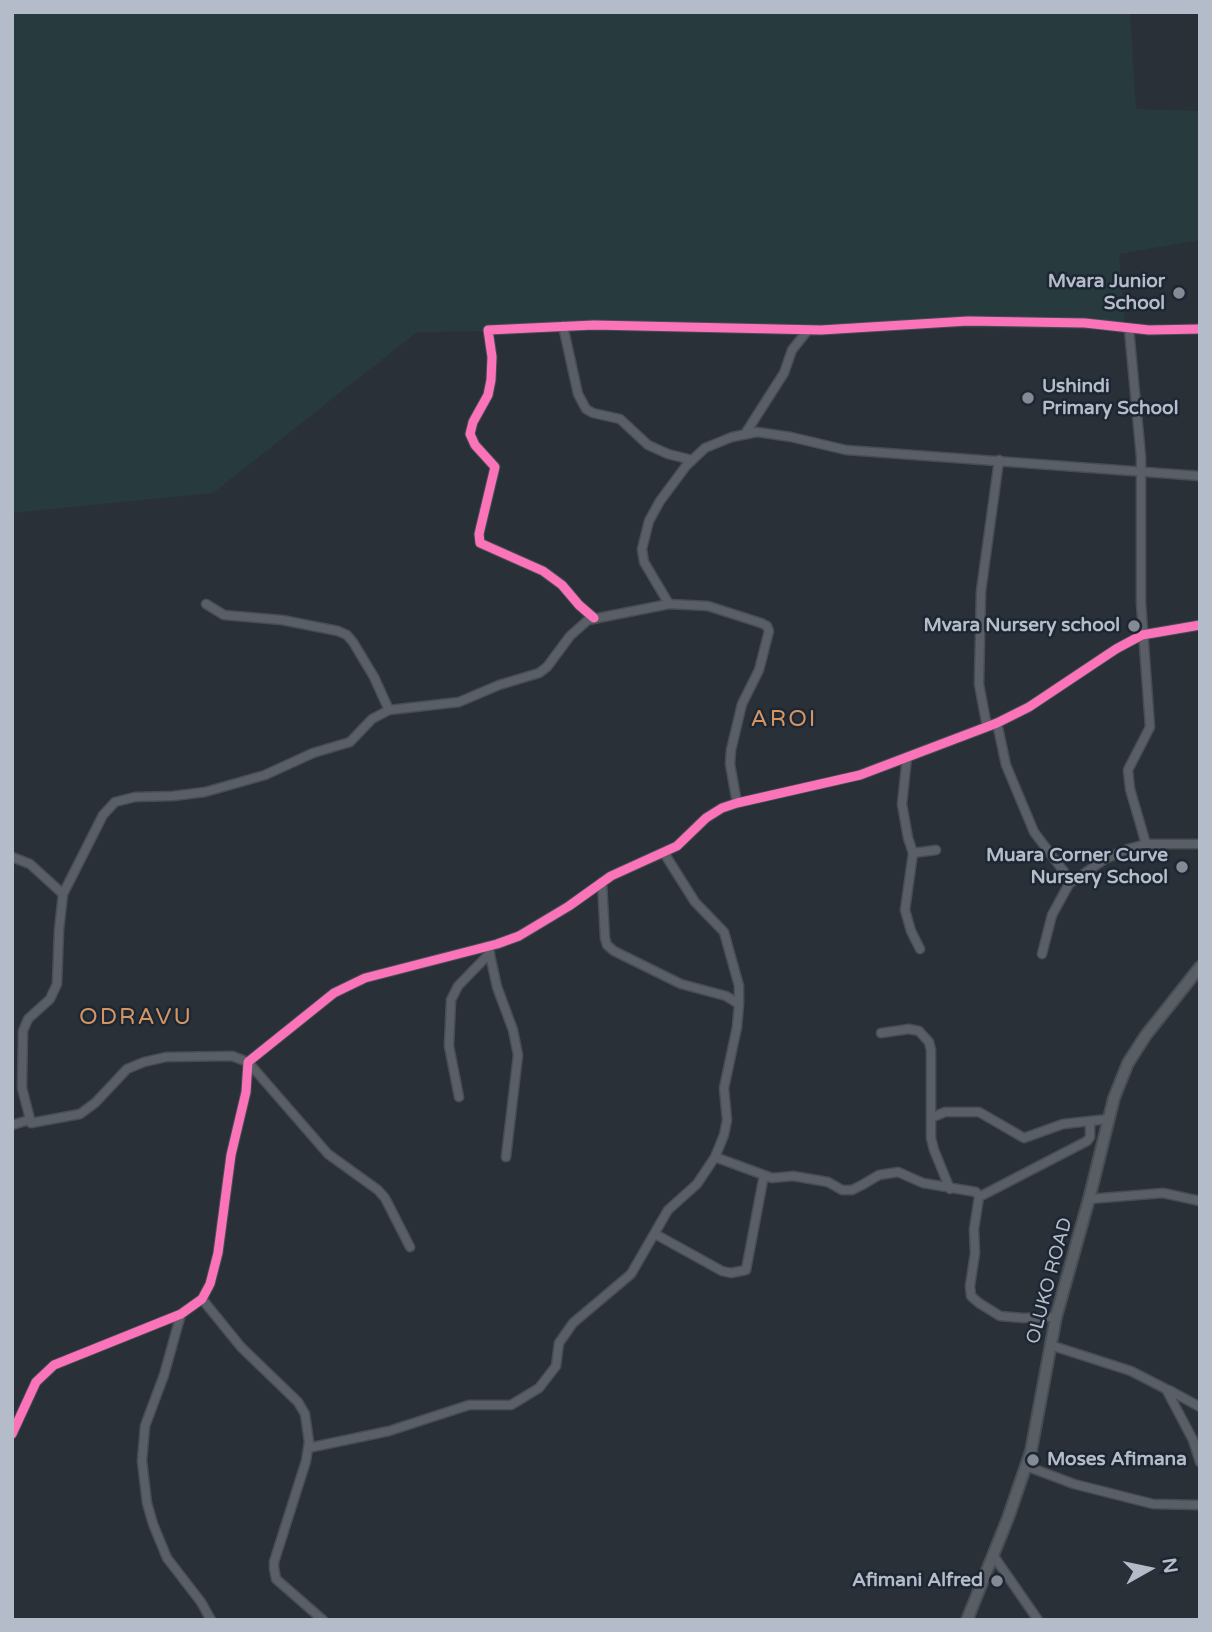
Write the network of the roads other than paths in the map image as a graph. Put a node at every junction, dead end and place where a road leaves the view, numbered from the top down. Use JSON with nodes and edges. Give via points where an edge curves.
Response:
{"nodes":[{"id":1,"x":563,"y":326,"type":"junction"},
{"id":2,"x":1129,"y":329,"type":"junction"},
{"id":3,"x":1200,"y":329,"type":"edge"},
{"id":4,"x":808,"y":330,"type":"junction"},
{"id":5,"x":745,"y":433,"type":"junction"},
{"id":6,"x":692,"y":460,"type":"junction"},
{"id":7,"x":999,"y":460,"type":"junction"},
{"id":8,"x":1142,"y":471,"type":"junction"},
{"id":9,"x":1200,"y":476,"type":"edge"},
{"id":10,"x":206,"y":604,"type":"dead end"},
{"id":11,"x":669,"y":604,"type":"junction"},
{"id":12,"x":594,"y":618,"type":"junction"},
{"id":13,"x":1200,"y":625,"type":"edge"},
{"id":14,"x":1142,"y":635,"type":"junction"},
{"id":15,"x":389,"y":710,"type":"junction"},
{"id":16,"x":997,"y":723,"type":"junction"},
{"id":17,"x":987,"y":727,"type":"junction"},
{"id":18,"x":907,"y":757,"type":"junction"},
{"id":19,"x":737,"y":803,"type":"junction"},
{"id":20,"x":1146,"y":844,"type":"junction"},
{"id":21,"x":1200,"y":844,"type":"edge"},
{"id":22,"x":936,"y":850,"type":"dead end"},
{"id":23,"x":664,"y":853,"type":"junction"},
{"id":24,"x":914,"y":853,"type":"junction"},
{"id":25,"x":12,"y":858,"type":"edge"},
{"id":26,"x":602,"y":882,"type":"junction"},
{"id":27,"x":1069,"y":884,"type":"junction"},
{"id":28,"x":63,"y":894,"type":"junction"},
{"id":29,"x":920,"y":949,"type":"dead end"},
{"id":30,"x":489,"y":950,"type":"junction"},
{"id":31,"x":1042,"y":954,"type":"dead end"},
{"id":32,"x":1200,"y":967,"type":"edge"},
{"id":33,"x":738,"y":1004,"type":"junction"},
{"id":34,"x":881,"y":1033,"type":"dead end"},
{"id":35,"x":248,"y":1062,"type":"junction"},
{"id":36,"x":458,"y":1097,"type":"dead end"},
{"id":37,"x":931,"y":1118,"type":"junction"},
{"id":38,"x":1109,"y":1119,"type":"junction"},
{"id":39,"x":29,"y":1121,"type":"junction"},
{"id":40,"x":1090,"y":1121,"type":"junction"},
{"id":41,"x":12,"y":1125,"type":"edge"},
{"id":42,"x":506,"y":1157,"type":"dead end"},
{"id":43,"x":715,"y":1157,"type":"junction"},
{"id":44,"x":764,"y":1175,"type":"junction"},
{"id":45,"x":950,"y":1189,"type":"junction"},
{"id":46,"x":979,"y":1197,"type":"junction"},
{"id":47,"x":1089,"y":1199,"type":"junction"},
{"id":48,"x":1200,"y":1201,"type":"edge"},
{"id":49,"x":655,"y":1234,"type":"junction"},
{"id":50,"x":410,"y":1247,"type":"dead end"},
{"id":51,"x":202,"y":1299,"type":"junction"},
{"id":52,"x":181,"y":1314,"type":"junction"},
{"id":53,"x":1056,"y":1317,"type":"junction"},
{"id":54,"x":1049,"y":1345,"type":"junction"},
{"id":55,"x":1166,"y":1389,"type":"junction"},
{"id":56,"x":1200,"y":1407,"type":"edge"},
{"id":57,"x":12,"y":1434,"type":"edge"},
{"id":58,"x":308,"y":1448,"type":"junction"},
{"id":59,"x":1200,"y":1462,"type":"edge"},
{"id":60,"x":1026,"y":1466,"type":"junction"},
{"id":61,"x":1200,"y":1505,"type":"edge"},
{"id":62,"x":993,"y":1555,"type":"junction"},
{"id":63,"x":211,"y":1620,"type":"edge"},
{"id":64,"x":323,"y":1620,"type":"edge"},
{"id":65,"x":967,"y":1620,"type":"edge"},
{"id":66,"x":1038,"y":1620,"type":"edge"}],
"edges":[{"from":1,"to":4,"type":"street"},
{"from":1,"to":6,"type":"street","via":[[578,394],[586,409],[620,419],[648,445]]},
{"from":1,"to":12,"type":"street","via":[[488,330],[491,380],[470,434],[495,467],[479,539],[484,547],[553,578]]},
{"from":2,"to":3,"type":"street"},
{"from":2,"to":4,"type":"street","via":[[1085,323],[968,321]]},
{"from":2,"to":8,"type":"street"},
{"from":4,"to":5,"type":"street"},
{"from":5,"to":6,"type":"street","via":[[705,448]]},
{"from":5,"to":7,"type":"street","via":[[792,437],[846,450]]},
{"from":6,"to":11,"type":"street","via":[[660,501],[644,538],[644,562]]},
{"from":7,"to":8,"type":"street"},
{"from":7,"to":17,"type":"street","via":[[981,591],[979,684]]},
{"from":8,"to":9,"type":"street"},
{"from":8,"to":14,"type":"street"},
{"from":10,"to":15,"type":"street","via":[[224,615],[282,620],[347,635]]},
{"from":11,"to":12,"type":"street"},
{"from":11,"to":19,"type":"street","via":[[708,606],[761,623],[769,631],[759,670],[742,704],[731,750]]},
{"from":12,"to":15,"type":"street","via":[[583,623],[539,673],[459,702]]},
{"from":13,"to":14,"type":"street"},
{"from":14,"to":16,"type":"street"},
{"from":14,"to":20,"type":"street","via":[[1150,727],[1128,770]]},
{"from":15,"to":28,"type":"street","via":[[372,719],[350,742],[265,775],[205,792],[115,802],[103,816]]},
{"from":16,"to":17,"type":"street"},
{"from":16,"to":27,"type":"street","via":[[1006,765],[1034,832]]},
{"from":17,"to":18,"type":"street"},
{"from":18,"to":19,"type":"street","via":[[860,775]]},
{"from":18,"to":24,"type":"street","via":[[902,804]]},
{"from":19,"to":23,"type":"street","via":[[706,818]]},
{"from":20,"to":21,"type":"street"},
{"from":20,"to":27,"type":"street","via":[[1105,859]]},
{"from":22,"to":24,"type":"street"},
{"from":23,"to":26,"type":"street"},
{"from":23,"to":33,"type":"street","via":[[695,902],[724,932],[739,986]]},
{"from":24,"to":29,"type":"street","via":[[905,909]]},
{"from":25,"to":28,"type":"street","via":[[30,864]]},
{"from":26,"to":30,"type":"street","via":[[530,931]]},
{"from":26,"to":33,"type":"street","via":[[607,945],[681,984],[726,996]]},
{"from":27,"to":31,"type":"street","via":[[1046,930]]},
{"from":28,"to":39,"type":"street","via":[[57,984],[23,1031],[21,1081]]},
{"from":30,"to":35,"type":"street","via":[[353,983]]},
{"from":30,"to":36,"type":"street","via":[[451,1000],[449,1046]]},
{"from":30,"to":42,"type":"street","via":[[518,1055]]},
{"from":32,"to":38,"type":"main road","name":"OLUKO ROAD","via":[[1128,1063]]},
{"from":33,"to":43,"type":"street","via":[[724,1088],[727,1120]]},
{"from":34,"to":37,"type":"street","via":[[909,1029],[919,1031],[929,1042]]},
{"from":35,"to":39,"type":"street","via":[[213,1055],[144,1062],[128,1069],[80,1114]]},
{"from":35,"to":50,"type":"street","via":[[328,1154],[378,1190]]},
{"from":35,"to":51,"type":"street","via":[[218,1253]]},
{"from":37,"to":40,"type":"street","via":[[945,1112],[979,1112],[1024,1138],[1063,1124]]},
{"from":37,"to":45,"type":"street","via":[[934,1150]]},
{"from":38,"to":40,"type":"street"},
{"from":38,"to":47,"type":"main road","name":"OLUKO ROAD"},
{"from":39,"to":41,"type":"street"},
{"from":40,"to":46,"type":"street","via":[[1087,1142]]},
{"from":43,"to":44,"type":"street"},
{"from":43,"to":49,"type":"street","via":[[697,1184],[668,1210]]},
{"from":44,"to":45,"type":"street","via":[[828,1182],[842,1190],[898,1172]]},
{"from":44,"to":49,"type":"street","via":[[746,1270],[722,1270]]},
{"from":45,"to":46,"type":"street","via":[[976,1192]]},
{"from":46,"to":53,"type":"street","via":[[971,1296],[1000,1316]]},
{"from":47,"to":48,"type":"street","via":[[1163,1193]]},
{"from":47,"to":53,"type":"main road","name":"OLUKO ROAD"},
{"from":49,"to":58,"type":"street","via":[[631,1274],[573,1322],[559,1343],[556,1366],[531,1394],[511,1405],[469,1405],[389,1431]]},
{"from":51,"to":52,"type":"street"},
{"from":51,"to":58,"type":"street","via":[[241,1347],[298,1402],[308,1426]]},
{"from":52,"to":57,"type":"street","via":[[54,1365],[36,1382]]},
{"from":52,"to":63,"type":"street","via":[[145,1426],[142,1461],[147,1503],[167,1558]]},
{"from":53,"to":54,"type":"main road","name":"OLUKO ROAD"},
{"from":54,"to":55,"type":"street","via":[[1131,1371]]},
{"from":54,"to":60,"type":"main road","name":"OLUKO ROAD"},
{"from":55,"to":56,"type":"street"},
{"from":55,"to":59,"type":"street"},
{"from":58,"to":64,"type":"street","via":[[274,1568],[276,1579]]},
{"from":60,"to":61,"type":"street","via":[[1153,1504]]},
{"from":60,"to":62,"type":"main road","name":"OLUKO ROAD"},
{"from":62,"to":65,"type":"main road","name":"OLUKO ROAD"},
{"from":62,"to":66,"type":"street"}]}
